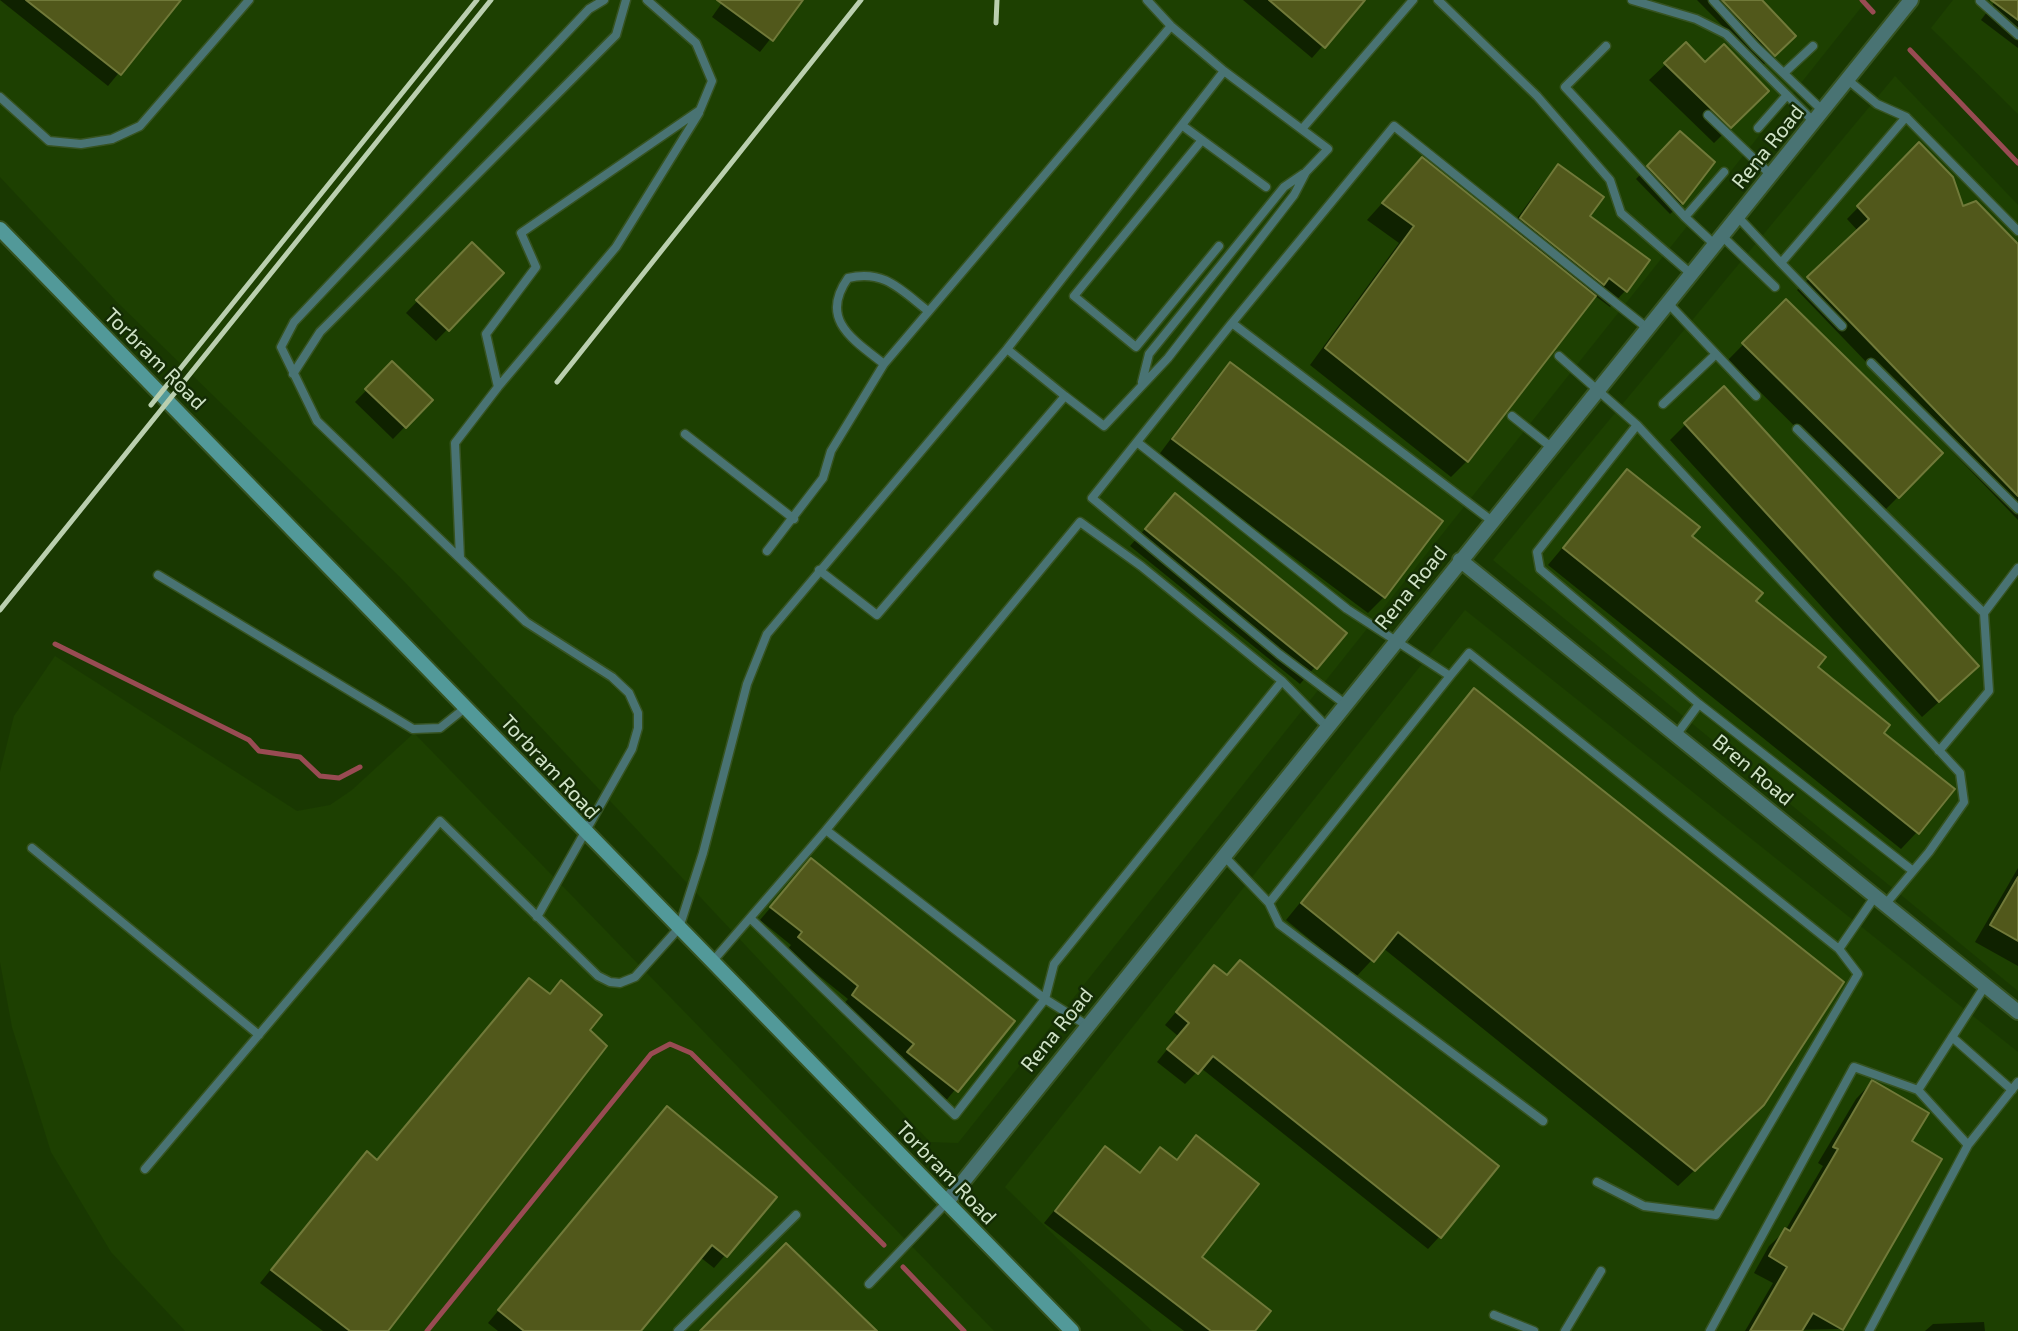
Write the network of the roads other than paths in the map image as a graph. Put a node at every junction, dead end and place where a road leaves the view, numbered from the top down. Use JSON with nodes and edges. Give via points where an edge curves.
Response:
{"nodes":[{"id":1,"x":249,"y":0,"type":"edge"},
{"id":2,"x":604,"y":0,"type":"edge"},
{"id":3,"x":626,"y":0,"type":"edge"},
{"id":4,"x":647,"y":0,"type":"edge"},
{"id":5,"x":1147,"y":0,"type":"edge"},
{"id":6,"x":1413,"y":0,"type":"edge"},
{"id":7,"x":1438,"y":0,"type":"edge"},
{"id":8,"x":1632,"y":0,"type":"edge"},
{"id":9,"x":1713,"y":0,"type":"edge"},
{"id":10,"x":1911,"y":0,"type":"edge"},
{"id":11,"x":1980,"y":0,"type":"edge"},
{"id":12,"x":1171,"y":26,"type":"junction"},
{"id":13,"x":2018,"y":35,"type":"edge"},
{"id":14,"x":1605,"y":46,"type":"dead end"},
{"id":15,"x":1813,"y":46,"type":"dead end"},
{"id":16,"x":1224,"y":71,"type":"junction"},
{"id":17,"x":1784,"y":73,"type":"junction"},
{"id":18,"x":1848,"y":80,"type":"junction"},
{"id":19,"x":1787,"y":95,"type":"junction"},
{"id":20,"x":0,"y":97,"type":"edge"},
{"id":21,"x":700,"y":110,"type":"junction"},
{"id":22,"x":1708,"y":115,"type":"dead end"},
{"id":23,"x":1819,"y":117,"type":"junction"},
{"id":24,"x":1906,"y":117,"type":"junction"},
{"id":25,"x":1183,"y":126,"type":"junction"},
{"id":26,"x":1758,"y":128,"type":"dead end"},
{"id":27,"x":1302,"y":129,"type":"junction"},
{"id":28,"x":1202,"y":141,"type":"junction"},
{"id":29,"x":1306,"y":172,"type":"junction"},
{"id":30,"x":1724,"y":172,"type":"dead end"},
{"id":31,"x":1771,"y":175,"type":"junction"},
{"id":32,"x":1266,"y":187,"type":"dead end"},
{"id":33,"x":1685,"y":217,"type":"junction"},
{"id":34,"x":1738,"y":217,"type":"junction"},
{"id":35,"x":0,"y":229,"type":"edge"},
{"id":36,"x":2018,"y":231,"type":"edge"},
{"id":37,"x":1718,"y":240,"type":"junction"},
{"id":38,"x":1219,"y":246,"type":"dead end"},
{"id":39,"x":1781,"y":263,"type":"junction"},
{"id":40,"x":1690,"y":274,"type":"junction"},
{"id":41,"x":1775,"y":287,"type":"dead end"},
{"id":42,"x":1667,"y":302,"type":"junction"},
{"id":43,"x":928,"y":311,"type":"junction"},
{"id":44,"x":1232,"y":323,"type":"junction"},
{"id":45,"x":1843,"y":326,"type":"dead end"},
{"id":46,"x":1647,"y":328,"type":"junction"},
{"id":47,"x":1007,"y":349,"type":"junction"},
{"id":48,"x":1716,"y":354,"type":"junction"},
{"id":49,"x":1559,"y":356,"type":"dead end"},
{"id":50,"x":1871,"y":363,"type":"dead end"},
{"id":51,"x":884,"y":364,"type":"junction"},
{"id":52,"x":293,"y":374,"type":"junction"},
{"id":53,"x":1142,"y":382,"type":"junction"},
{"id":54,"x":498,"y":387,"type":"junction"},
{"id":55,"x":1598,"y":388,"type":"junction"},
{"id":56,"x":1065,"y":396,"type":"junction"},
{"id":57,"x":1756,"y":396,"type":"dead end"},
{"id":58,"x":1663,"y":404,"type":"dead end"},
{"id":59,"x":1512,"y":416,"type":"dead end"},
{"id":60,"x":1637,"y":425,"type":"junction"},
{"id":61,"x":1797,"y":429,"type":"dead end"},
{"id":62,"x":685,"y":434,"type":"dead end"},
{"id":63,"x":1137,"y":442,"type":"junction"},
{"id":64,"x":1551,"y":447,"type":"junction"},
{"id":65,"x":2018,"y":509,"type":"edge"},
{"id":66,"x":794,"y":519,"type":"junction"},
{"id":67,"x":1492,"y":521,"type":"junction"},
{"id":68,"x":767,"y":551,"type":"dead end"},
{"id":69,"x":460,"y":558,"type":"junction"},
{"id":70,"x":1460,"y":560,"type":"junction"},
{"id":71,"x":2018,"y":568,"type":"edge"},
{"id":72,"x":820,"y":570,"type":"junction"},
{"id":73,"x":158,"y":575,"type":"dead end"},
{"id":74,"x":1984,"y":613,"type":"junction"},
{"id":75,"x":1397,"y":639,"type":"junction"},
{"id":76,"x":1450,"y":676,"type":"junction"},
{"id":77,"x":1282,"y":681,"type":"junction"},
{"id":78,"x":1345,"y":704,"type":"junction"},
{"id":79,"x":1699,"y":704,"type":"junction"},
{"id":80,"x":466,"y":708,"type":"junction"},
{"id":81,"x":1327,"y":727,"type":"junction"},
{"id":82,"x":1677,"y":734,"type":"junction"},
{"id":83,"x":1939,"y":751,"type":"junction"},
{"id":84,"x":825,"y":830,"type":"junction"},
{"id":85,"x":585,"y":834,"type":"junction"},
{"id":86,"x":32,"y":848,"type":"dead end"},
{"id":87,"x":1224,"y":856,"type":"junction"},
{"id":88,"x":1913,"y":871,"type":"junction"},
{"id":89,"x":1879,"y":902,"type":"junction"},
{"id":90,"x":1269,"y":903,"type":"junction"},
{"id":91,"x":537,"y":917,"type":"junction"},
{"id":92,"x":750,"y":918,"type":"junction"},
{"id":93,"x":679,"y":929,"type":"junction"},
{"id":94,"x":1839,"y":949,"type":"junction"},
{"id":95,"x":712,"y":962,"type":"junction"},
{"id":96,"x":1985,"y":986,"type":"junction"},
{"id":97,"x":1045,"y":999,"type":"junction"},
{"id":98,"x":2018,"y":1012,"type":"edge"},
{"id":99,"x":1088,"y":1026,"type":"junction"},
{"id":100,"x":259,"y":1035,"type":"junction"},
{"id":101,"x":1952,"y":1037,"type":"junction"},
{"id":102,"x":2018,"y":1082,"type":"edge"},
{"id":103,"x":1918,"y":1090,"type":"junction"},
{"id":104,"x":2012,"y":1090,"type":"junction"},
{"id":105,"x":1542,"y":1121,"type":"dead end"},
{"id":106,"x":1968,"y":1145,"type":"junction"},
{"id":107,"x":145,"y":1170,"type":"dead end"},
{"id":108,"x":1597,"y":1182,"type":"dead end"},
{"id":109,"x":946,"y":1203,"type":"junction"},
{"id":110,"x":796,"y":1215,"type":"dead end"},
{"id":111,"x":1601,"y":1271,"type":"dead end"},
{"id":112,"x":869,"y":1284,"type":"dead end"},
{"id":113,"x":1494,"y":1315,"type":"dead end"},
{"id":114,"x":678,"y":1331,"type":"edge"},
{"id":115,"x":1072,"y":1331,"type":"edge"},
{"id":116,"x":1534,"y":1331,"type":"edge"},
{"id":117,"x":1565,"y":1331,"type":"edge"},
{"id":118,"x":1710,"y":1331,"type":"edge"},
{"id":119,"x":1869,"y":1331,"type":"edge"}],
"edges":[{"from":1,"to":20,"type":"lane","via":[[141,126],[112,139],[81,144],[49,141]]},
{"from":2,"to":52,"type":"lane","via":[[589,9],[294,322],[281,348]]},
{"from":3,"to":52,"type":"lane","via":[[616,35],[320,332]]},
{"from":4,"to":21,"type":"lane","via":[[696,43],[712,81]]},
{"from":5,"to":12,"type":"lane"},
{"from":6,"to":27,"type":"lane"},
{"from":7,"to":40,"type":"lane","via":[[1537,96],[1610,180],[1621,213]]},
{"from":8,"to":19,"type":"lane","via":[[1696,19],[1726,34]]},
{"from":9,"to":17,"type":"lane"},
{"from":10,"to":18,"type":"street","name":"Rena Road"},
{"from":11,"to":13,"type":"lane"},
{"from":12,"to":16,"type":"lane"},
{"from":12,"to":43,"type":"lane"},
{"from":14,"to":33,"type":"lane","via":[[1565,87]]},
{"from":15,"to":17,"type":"lane"},
{"from":16,"to":25,"type":"lane"},
{"from":16,"to":27,"type":"lane"},
{"from":17,"to":23,"type":"lane"},
{"from":18,"to":23,"type":"street","name":"Rena Road"},
{"from":18,"to":24,"type":"lane","via":[[1877,104]]},
{"from":19,"to":23,"type":"lane"},
{"from":19,"to":26,"type":"lane"},
{"from":21,"to":54,"type":"lane","via":[[616,247]]},
{"from":21,"to":54,"type":"lane","via":[[521,233],[536,267],[486,334]]},
{"from":22,"to":31,"type":"lane"},
{"from":23,"to":31,"type":"street","name":"Rena Road"},
{"from":24,"to":36,"type":"lane"},
{"from":24,"to":39,"type":"lane"},
{"from":25,"to":28,"type":"lane"},
{"from":25,"to":47,"type":"lane"},
{"from":27,"to":29,"type":"lane","via":[[1328,149]]},
{"from":28,"to":32,"type":"lane"},
{"from":28,"to":38,"type":"lane","via":[[1074,296],[1136,347]]},
{"from":29,"to":53,"type":"lane","via":[[1294,195],[1168,358]]},
{"from":29,"to":53,"type":"lane","via":[[1284,187],[1149,354]]},
{"from":30,"to":33,"type":"lane"},
{"from":31,"to":34,"type":"street","name":"Rena Road"},
{"from":33,"to":37,"type":"lane"},
{"from":34,"to":37,"type":"street","name":"Rena Road"},
{"from":34,"to":39,"type":"lane"},
{"from":35,"to":80,"type":"main road","name":"Torbram Road"},
{"from":37,"to":40,"type":"street","name":"Rena Road"},
{"from":37,"to":41,"type":"lane"},
{"from":39,"to":45,"type":"lane"},
{"from":40,"to":42,"type":"street","name":"Rena Road"},
{"from":42,"to":46,"type":"street","name":"Rena Road"},
{"from":42,"to":48,"type":"lane"},
{"from":43,"to":51,"type":"lane"},
{"from":43,"to":51,"type":"lane","via":[[891,282],[868,273],[848,278],[834,307],[842,326]]},
{"from":44,"to":46,"type":"lane","via":[[1394,126]]},
{"from":44,"to":63,"type":"lane"},
{"from":44,"to":67,"type":"lane"},
{"from":46,"to":55,"type":"street","name":"Rena Road"},
{"from":47,"to":56,"type":"lane"},
{"from":47,"to":72,"type":"lane"},
{"from":48,"to":57,"type":"lane"},
{"from":48,"to":58,"type":"lane"},
{"from":49,"to":55,"type":"lane"},
{"from":50,"to":65,"type":"lane"},
{"from":51,"to":66,"type":"lane","via":[[831,451],[823,478]]},
{"from":52,"to":69,"type":"lane","via":[[317,422]]},
{"from":53,"to":56,"type":"lane","via":[[1104,426]]},
{"from":54,"to":69,"type":"lane","via":[[455,443]]},
{"from":55,"to":60,"type":"lane"},
{"from":55,"to":64,"type":"street","name":"Rena Road"},
{"from":56,"to":72,"type":"lane","via":[[877,615]]},
{"from":59,"to":64,"type":"lane"},
{"from":60,"to":79,"type":"lane","via":[[1537,552],[1540,569]]},
{"from":60,"to":83,"type":"lane"},
{"from":61,"to":74,"type":"lane"},
{"from":62,"to":66,"type":"lane"},
{"from":63,"to":75,"type":"lane","via":[[1347,609]]},
{"from":63,"to":78,"type":"lane","via":[[1092,498]]},
{"from":64,"to":67,"type":"street","name":"Rena Road"},
{"from":66,"to":68,"type":"lane"},
{"from":67,"to":70,"type":"street","name":"Rena Road"},
{"from":69,"to":85,"type":"lane","via":[[526,622],[612,677],[629,693],[638,713],[632,749]]},
{"from":70,"to":75,"type":"street","name":"Rena Road"},
{"from":70,"to":82,"type":"street","name":"Bren Road"},
{"from":71,"to":74,"type":"lane"},
{"from":72,"to":93,"type":"lane","via":[[767,634],[755,661]]},
{"from":73,"to":80,"type":"lane","via":[[413,729],[440,728]]},
{"from":74,"to":83,"type":"lane","via":[[1989,691]]},
{"from":75,"to":76,"type":"lane"},
{"from":75,"to":78,"type":"street","name":"Rena Road"},
{"from":76,"to":90,"type":"lane"},
{"from":76,"to":94,"type":"lane","via":[[1469,653]]},
{"from":77,"to":81,"type":"lane"},
{"from":77,"to":84,"type":"lane","via":[[1080,522]]},
{"from":77,"to":97,"type":"lane","via":[[1054,964]]},
{"from":78,"to":81,"type":"street","name":"Rena Road"},
{"from":79,"to":82,"type":"lane"},
{"from":79,"to":88,"type":"lane"},
{"from":80,"to":85,"type":"main road","name":"Torbram Road"},
{"from":81,"to":87,"type":"street","name":"Rena Road"},
{"from":82,"to":89,"type":"street","name":"Bren Road"},
{"from":83,"to":88,"type":"lane","via":[[1960,773],[1964,802]]},
{"from":84,"to":92,"type":"lane"},
{"from":84,"to":97,"type":"lane"},
{"from":85,"to":91,"type":"lane"},
{"from":85,"to":93,"type":"main road","name":"Torbram Road"},
{"from":86,"to":100,"type":"lane"},
{"from":87,"to":90,"type":"lane"},
{"from":87,"to":99,"type":"street","name":"Rena Road"},
{"from":88,"to":89,"type":"lane"},
{"from":89,"to":94,"type":"lane"},
{"from":89,"to":96,"type":"street","name":"Bren Road"},
{"from":90,"to":105,"type":"lane","via":[[1279,924]]},
{"from":91,"to":93,"type":"lane","via":[[598,976],[620,983],[635,977]]},
{"from":91,"to":100,"type":"lane","via":[[440,821]]},
{"from":92,"to":95,"type":"lane"},
{"from":92,"to":97,"type":"lane","via":[[955,1115]]},
{"from":93,"to":95,"type":"main road","name":"Torbram Road"},
{"from":94,"to":108,"type":"lane","via":[[1858,974],[1716,1214],[1644,1206]]},
{"from":95,"to":109,"type":"main road","name":"Torbram Road"},
{"from":96,"to":98,"type":"street","name":"Bren Road"},
{"from":96,"to":101,"type":"lane"},
{"from":97,"to":99,"type":"lane"},
{"from":99,"to":109,"type":"street","name":"Rena Road"},
{"from":100,"to":107,"type":"lane"},
{"from":101,"to":103,"type":"lane"},
{"from":101,"to":104,"type":"lane"},
{"from":102,"to":104,"type":"lane"},
{"from":103,"to":106,"type":"lane"},
{"from":103,"to":118,"type":"lane","via":[[1854,1067]]},
{"from":104,"to":106,"type":"lane"},
{"from":106,"to":119,"type":"lane"},
{"from":109,"to":112,"type":"lane"},
{"from":109,"to":115,"type":"main road","name":"Torbram Road"},
{"from":110,"to":114,"type":"lane"},
{"from":111,"to":117,"type":"lane"},
{"from":113,"to":116,"type":"lane"}]}
